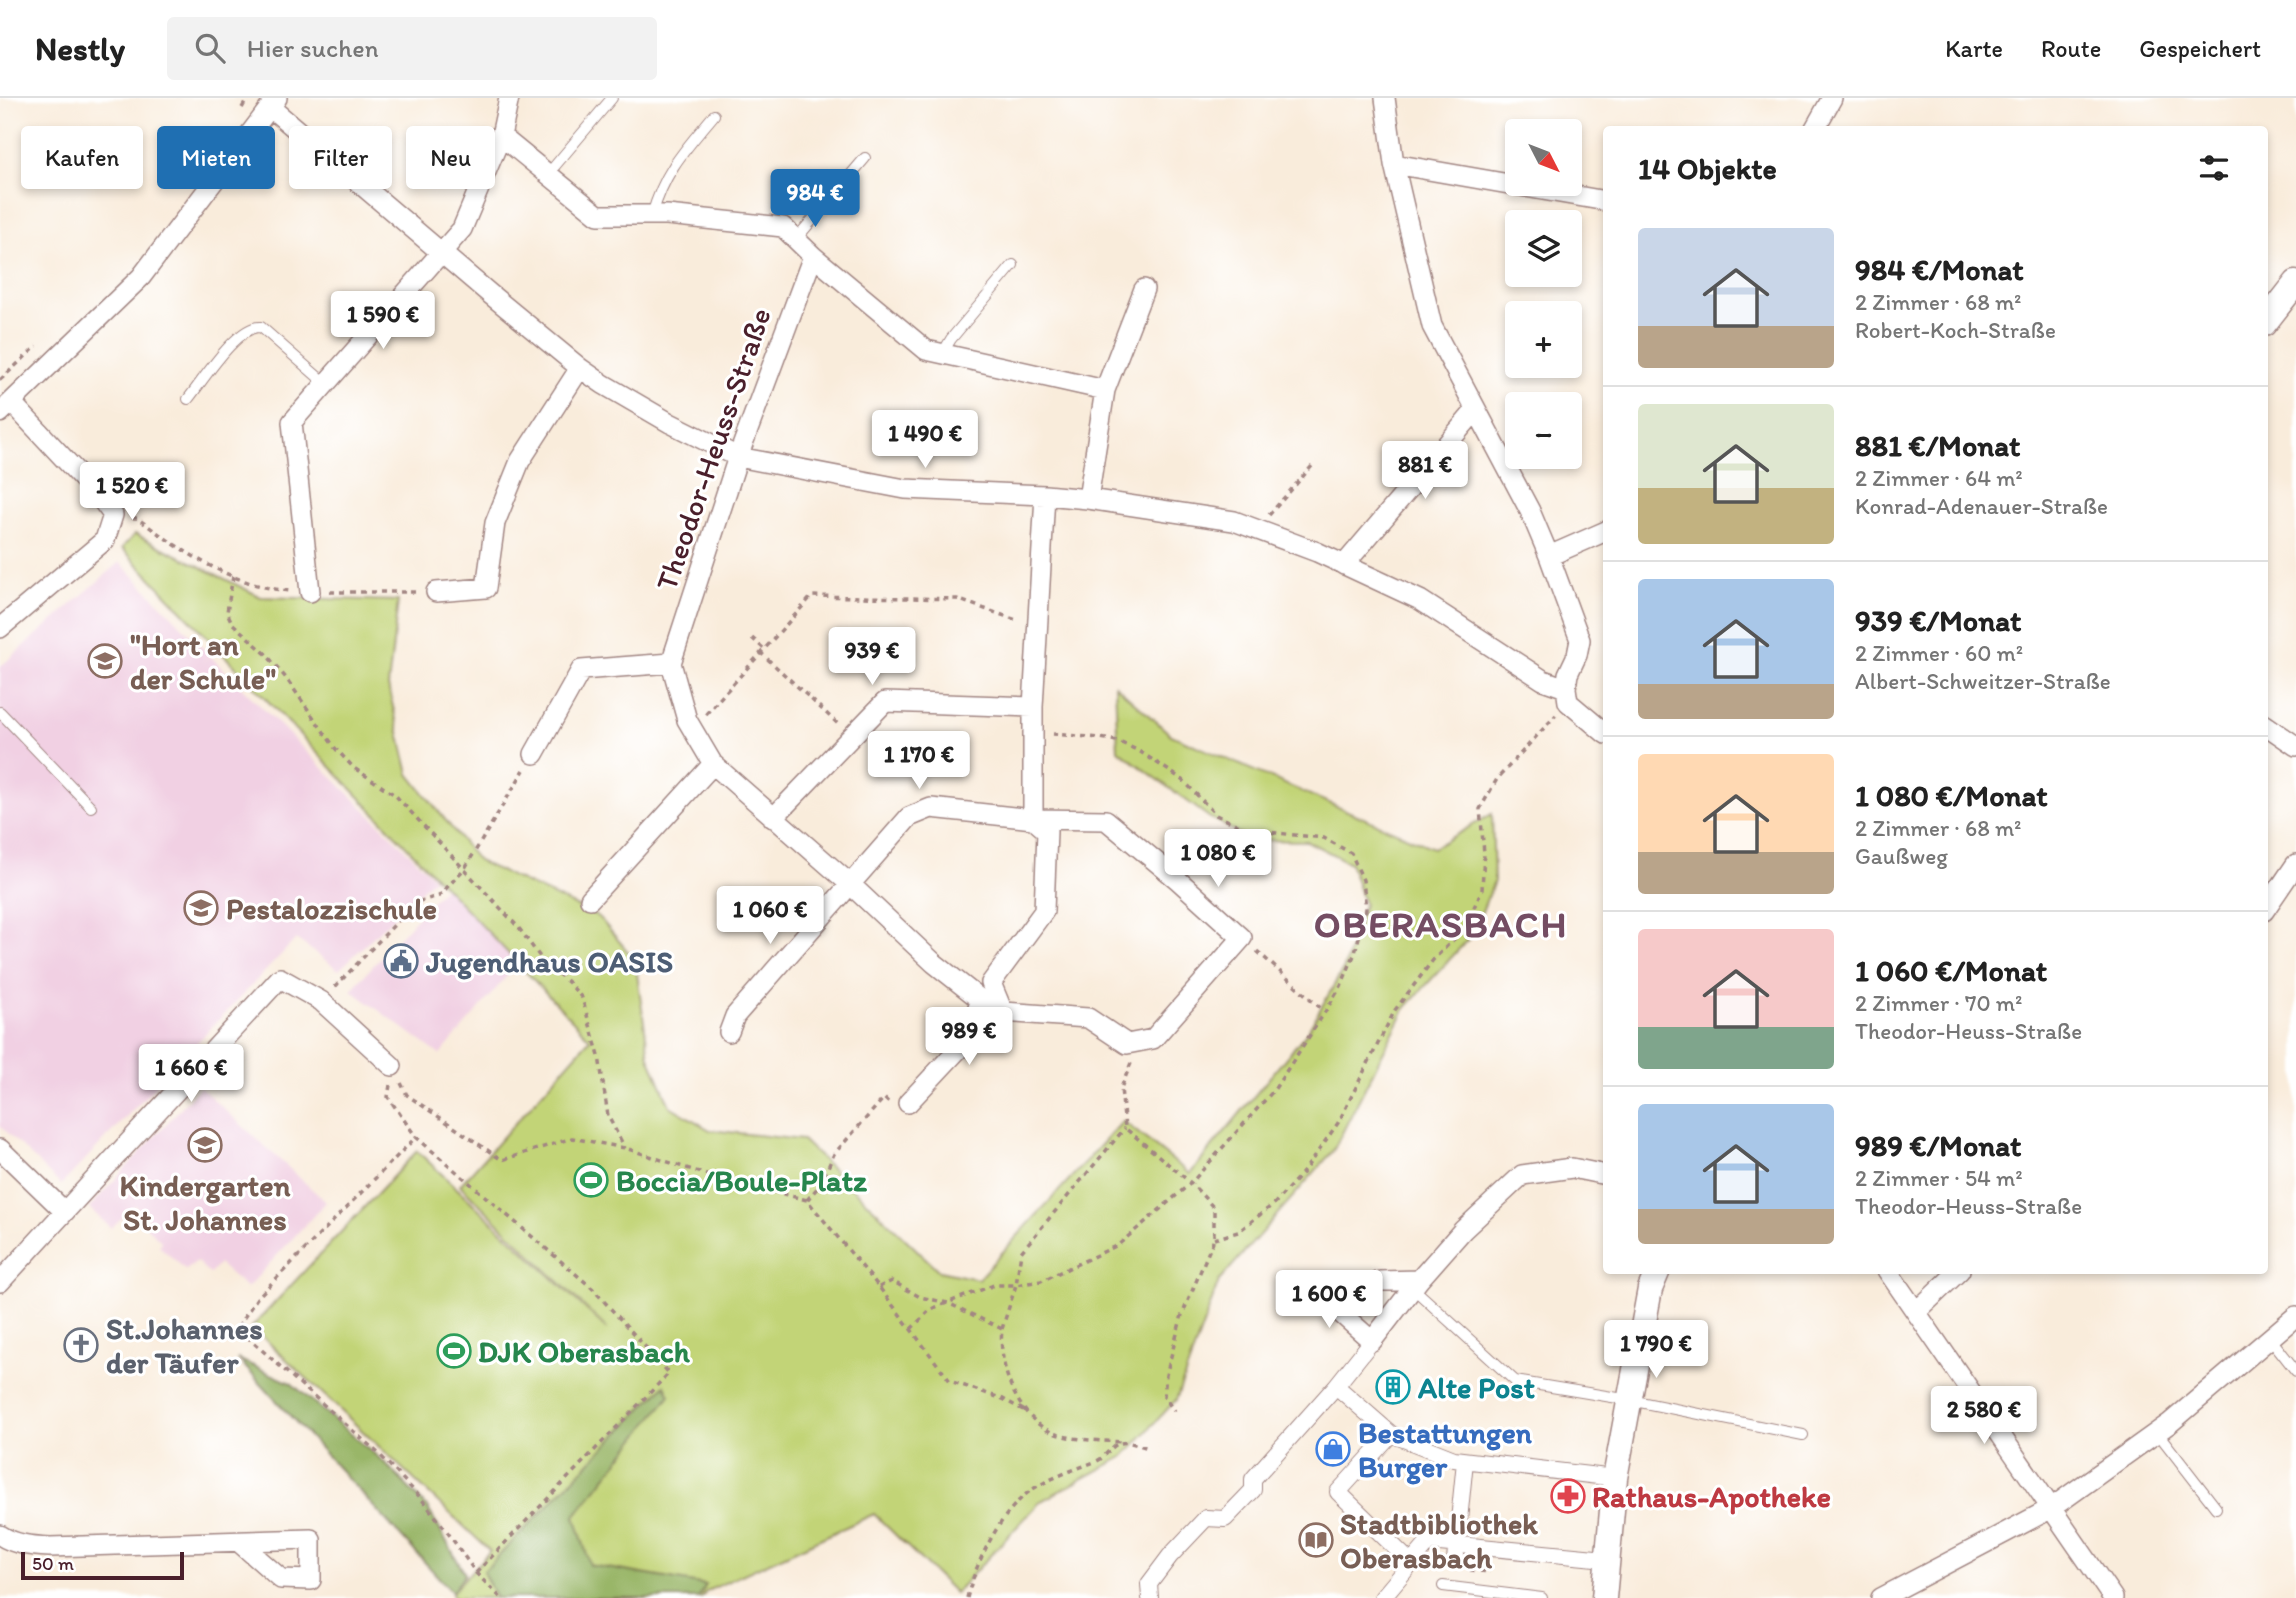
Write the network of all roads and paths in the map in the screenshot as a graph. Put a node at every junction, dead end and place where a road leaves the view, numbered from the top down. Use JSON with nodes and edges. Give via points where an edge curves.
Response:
{"nodes":[{"id":1,"x":248,"y":98,"type":"edge"},
{"id":2,"x":509,"y":98,"type":"edge"},
{"id":3,"x":612,"y":98,"type":"edge"},
{"id":4,"x":1385,"y":98,"type":"edge"},
{"id":5,"x":1832,"y":98,"type":"edge"},
{"id":6,"x":274,"y":103,"type":"edge"},
{"id":7,"x":241,"y":108,"type":"dead end"},
{"id":8,"x":714,"y":115,"type":"dead end"},
{"id":9,"x":1816,"y":126,"type":"edge"},
{"id":10,"x":500,"y":136,"type":"junction"},
{"id":11,"x":865,"y":159,"type":"dead end"},
{"id":12,"x":1394,"y":164,"type":"junction"},
{"id":13,"x":548,"y":174,"type":"junction"},
{"id":14,"x":1603,"y":200,"type":"edge"},
{"id":15,"x":652,"y":215,"type":"junction"},
{"id":16,"x":796,"y":239,"type":"junction"},
{"id":17,"x":443,"y":253,"type":"junction"},
{"id":18,"x":813,"y":256,"type":"junction"},
{"id":19,"x":1013,"y":265,"type":"dead end"},
{"id":20,"x":2296,"y":283,"type":"edge"},
{"id":21,"x":1144,"y":289,"type":"dead end"},
{"id":22,"x":2268,"y":319,"type":"edge"},
{"id":23,"x":41,"y":342,"type":"dead end"},
{"id":24,"x":942,"y":354,"type":"junction"},
{"id":25,"x":580,"y":368,"type":"junction"},
{"id":26,"x":0,"y":380,"type":"edge"},
{"id":27,"x":326,"y":384,"type":"junction"},
{"id":28,"x":1105,"y":390,"type":"junction"},
{"id":29,"x":188,"y":399,"type":"dead end"},
{"id":30,"x":6,"y":408,"type":"edge"},
{"id":31,"x":1475,"y":411,"type":"junction"},
{"id":32,"x":738,"y":457,"type":"junction"},
{"id":33,"x":1313,"y":465,"type":"dead end"},
{"id":34,"x":1045,"y":495,"type":"junction"},
{"id":35,"x":1088,"y":499,"type":"junction"},
{"id":36,"x":113,"y":515,"type":"junction"},
{"id":37,"x":1256,"y":529,"type":"junction"},
{"id":38,"x":1603,"y":532,"type":"edge"},
{"id":39,"x":1549,"y":556,"type":"junction"},
{"id":40,"x":1344,"y":565,"type":"junction"},
{"id":41,"x":233,"y":576,"type":"junction"},
{"id":42,"x":310,"y":592,"type":"junction"},
{"id":43,"x":436,"y":592,"type":"joint"},
{"id":44,"x":1039,"y":622,"type":"junction"},
{"id":45,"x":0,"y":628,"type":"edge"},
{"id":46,"x":752,"y":638,"type":"dead end"},
{"id":47,"x":762,"y":650,"type":"junction"},
{"id":48,"x":671,"y":663,"type":"junction"},
{"id":49,"x":1567,"y":695,"type":"junction"},
{"id":50,"x":1033,"y":707,"type":"junction"},
{"id":51,"x":0,"y":712,"type":"edge"},
{"id":52,"x":2268,"y":727,"type":"edge"},
{"id":53,"x":693,"y":730,"type":"junction"},
{"id":54,"x":1603,"y":731,"type":"edge"},
{"id":55,"x":851,"y":737,"type":"junction"},
{"id":56,"x":2296,"y":746,"type":"edge"},
{"id":57,"x":534,"y":754,"type":"joint"},
{"id":58,"x":713,"y":764,"type":"junction"},
{"id":59,"x":91,"y":807,"type":"dead end"},
{"id":60,"x":773,"y":818,"type":"junction"},
{"id":61,"x":1033,"y":819,"type":"junction"},
{"id":62,"x":2296,"y":864,"type":"edge"},
{"id":63,"x":465,"y":867,"type":"junction"},
{"id":64,"x":850,"y":884,"type":"junction"},
{"id":65,"x":590,"y":899,"type":"dead end"},
{"id":66,"x":2268,"y":905,"type":"edge"},
{"id":67,"x":1242,"y":938,"type":"junction"},
{"id":68,"x":981,"y":1000,"type":"junction"},
{"id":69,"x":321,"y":1001,"type":"junction"},
{"id":70,"x":1003,"y":1012,"type":"junction"},
{"id":71,"x":1325,"y":1012,"type":"dead end"},
{"id":72,"x":729,"y":1032,"type":"dead end"},
{"id":73,"x":1127,"y":1044,"type":"junction"},
{"id":74,"x":392,"y":1066,"type":"junction"},
{"id":75,"x":908,"y":1104,"type":"joint"},
{"id":76,"x":1125,"y":1128,"type":"junction"},
{"id":77,"x":416,"y":1138,"type":"junction"},
{"id":78,"x":625,"y":1148,"type":"junction"},
{"id":79,"x":0,"y":1149,"type":"edge"},
{"id":80,"x":1603,"y":1174,"type":"edge"},
{"id":81,"x":807,"y":1200,"type":"junction"},
{"id":82,"x":64,"y":1211,"type":"junction"},
{"id":83,"x":1214,"y":1239,"type":"junction"},
{"id":84,"x":1656,"y":1274,"type":"edge"},
{"id":85,"x":1890,"y":1274,"type":"edge"},
{"id":86,"x":1956,"y":1274,"type":"edge"},
{"id":87,"x":1041,"y":1281,"type":"dead end"},
{"id":88,"x":0,"y":1282,"type":"edge"},
{"id":89,"x":1416,"y":1284,"type":"junction"},
{"id":90,"x":1016,"y":1285,"type":"junction"},
{"id":91,"x":879,"y":1287,"type":"junction"},
{"id":92,"x":948,"y":1303,"type":"junction"},
{"id":93,"x":1917,"y":1311,"type":"junction"},
{"id":94,"x":2296,"y":1316,"type":"edge"},
{"id":95,"x":911,"y":1329,"type":"junction"},
{"id":96,"x":1002,"y":1329,"type":"junction"},
{"id":97,"x":2270,"y":1338,"type":"junction"},
{"id":98,"x":1372,"y":1341,"type":"junction"},
{"id":99,"x":2296,"y":1371,"type":"edge"},
{"id":100,"x":1336,"y":1386,"type":"junction"},
{"id":101,"x":1629,"y":1400,"type":"junction"},
{"id":102,"x":1025,"y":1411,"type":"junction"},
{"id":103,"x":1174,"y":1411,"type":"dead end"},
{"id":104,"x":2157,"y":1432,"type":"junction"},
{"id":105,"x":1391,"y":1434,"type":"junction"},
{"id":106,"x":1803,"y":1436,"type":"dead end"},
{"id":107,"x":1124,"y":1442,"type":"junction"},
{"id":108,"x":1149,"y":1448,"type":"dead end"},
{"id":109,"x":1465,"y":1461,"type":"junction"},
{"id":110,"x":1615,"y":1478,"type":"junction"},
{"id":111,"x":2216,"y":1508,"type":"dead end"},
{"id":112,"x":2050,"y":1509,"type":"junction"},
{"id":113,"x":0,"y":1535,"type":"edge"},
{"id":114,"x":239,"y":1542,"type":"dead end"},
{"id":115,"x":1460,"y":1558,"type":"junction"},
{"id":116,"x":1606,"y":1559,"type":"junction"},
{"id":117,"x":1411,"y":1563,"type":"junction"},
{"id":118,"x":1490,"y":1572,"type":"dead end"},
{"id":119,"x":476,"y":1573,"type":"junction"},
{"id":120,"x":1443,"y":1586,"type":"dead end"},
{"id":121,"x":501,"y":1598,"type":"edge"},
{"id":122,"x":967,"y":1598,"type":"edge"},
{"id":123,"x":1150,"y":1598,"type":"edge"},
{"id":124,"x":1382,"y":1598,"type":"edge"},
{"id":125,"x":1542,"y":1598,"type":"edge"},
{"id":126,"x":1604,"y":1598,"type":"edge"},
{"id":127,"x":1881,"y":1598,"type":"edge"},
{"id":128,"x":2113,"y":1598,"type":"edge"}],
"edges":[{"from":1,"to":7,"type":"path"},
{"from":2,"to":10,"type":"street"},
{"from":3,"to":13,"type":"lane"},
{"from":4,"to":12,"type":"street"},
{"from":5,"to":9,"type":"street"},
{"from":6,"to":17,"type":"street"},
{"from":6,"to":30,"type":"street","via":[[141,277]]},
{"from":8,"to":15,"type":"lane","via":[[671,167]]},
{"from":10,"to":13,"type":"street"},
{"from":10,"to":17,"type":"street","via":[[462,229]]},
{"from":11,"to":16,"type":"lane"},
{"from":12,"to":14,"type":"street"},
{"from":12,"to":31,"type":"street","via":[[1432,326]]},
{"from":13,"to":15,"type":"street","via":[[598,215]]},
{"from":15,"to":16,"type":"street","via":[[783,227]]},
{"from":16,"to":18,"type":"street"},
{"from":17,"to":25,"type":"street"},
{"from":17,"to":27,"type":"street"},
{"from":18,"to":24,"type":"street","via":[[926,350]]},
{"from":18,"to":32,"type":"street","name":"Theodor-Heuss-Straße"},
{"from":19,"to":24,"type":"lane"},
{"from":20,"to":22,"type":"street"},
{"from":21,"to":28,"type":"street"},
{"from":23,"to":26,"type":"path"},
{"from":24,"to":28,"type":"street"},
{"from":25,"to":32,"type":"street","via":[[670,423]]},
{"from":25,"to":43,"type":"street","via":[[520,461],[495,523],[486,588]]},
{"from":27,"to":29,"type":"lane","via":[[255,326],[238,336]]},
{"from":27,"to":42,"type":"street","via":[[292,422]]},
{"from":28,"to":35,"type":"street"},
{"from":30,"to":36,"type":"street","via":[[99,496]]},
{"from":31,"to":39,"type":"street","via":[[1530,511]]},
{"from":31,"to":40,"type":"street"},
{"from":32,"to":34,"type":"street","via":[[905,489]]},
{"from":32,"to":48,"type":"street","name":"Theodor-Heuss-Straße"},
{"from":33,"to":37,"type":"path"},
{"from":34,"to":35,"type":"street"},
{"from":34,"to":44,"type":"street"},
{"from":35,"to":37,"type":"street"},
{"from":36,"to":41,"type":"path","via":[[137,518],[178,549]]},
{"from":36,"to":45,"type":"street","via":[[104,540]]},
{"from":37,"to":40,"type":"street"},
{"from":38,"to":39,"type":"street"},
{"from":39,"to":49,"type":"street","via":[[1580,640],[1568,674]]},
{"from":40,"to":49,"type":"street","via":[[1420,600]]},
{"from":41,"to":42,"type":"path","via":[[269,590]]},
{"from":41,"to":63,"type":"path","via":[[228,612],[232,624],[266,654],[354,768],[395,794]]},
{"from":42,"to":43,"type":"path"},
{"from":44,"to":47,"type":"path","via":[[1016,621],[948,598],[812,596]]},
{"from":44,"to":50,"type":"street"},
{"from":46,"to":47,"type":"path"},
{"from":47,"to":53,"type":"path"},
{"from":47,"to":55,"type":"path"},
{"from":48,"to":53,"type":"street"},
{"from":48,"to":57,"type":"street","via":[[581,670]]},
{"from":49,"to":54,"type":"street"},
{"from":49,"to":83,"type":"path","via":[[1497,779],[1480,808],[1485,853],[1482,890],[1464,929],[1395,1010],[1338,1123],[1304,1171],[1275,1203],[1238,1232]]},
{"from":50,"to":55,"type":"street","via":[[885,702]]},
{"from":50,"to":61,"type":"street"},
{"from":51,"to":59,"type":"lane"},
{"from":52,"to":56,"type":"street"},
{"from":53,"to":58,"type":"street"},
{"from":55,"to":60,"type":"street"},
{"from":57,"to":63,"type":"path"},
{"from":58,"to":60,"type":"street"},
{"from":58,"to":65,"type":"street"},
{"from":60,"to":64,"type":"street"},
{"from":61,"to":64,"type":"street","via":[[931,808],[909,817]]},
{"from":61,"to":67,"type":"street","via":[[1106,820]]},
{"from":61,"to":70,"type":"street","via":[[1047,831],[1044,911],[991,983]]},
{"from":62,"to":66,"type":"street"},
{"from":63,"to":69,"type":"path","via":[[439,895],[416,902]]},
{"from":63,"to":78,"type":"path","via":[[543,961],[582,998],[600,1056],[608,1116]]},
{"from":64,"to":68,"type":"street"},
{"from":64,"to":72,"type":"street","via":[[735,1016]]},
{"from":67,"to":71,"type":"path"},
{"from":67,"to":73,"type":"street","via":[[1153,1039]]},
{"from":68,"to":70,"type":"street"},
{"from":68,"to":75,"type":"street","via":[[966,1041]]},
{"from":69,"to":74,"type":"street"},
{"from":69,"to":82,"type":"street","via":[[281,978]]},
{"from":70,"to":73,"type":"street","via":[[1088,1018]]},
{"from":73,"to":76,"type":"path","via":[[1132,1059],[1121,1088]]},
{"from":74,"to":77,"type":"path","via":[[388,1097]]},
{"from":74,"to":78,"type":"path","via":[[407,1095],[502,1160],[572,1138]]},
{"from":75,"to":81,"type":"path","via":[[899,1111],[884,1098],[834,1154],[820,1185]]},
{"from":76,"to":83,"type":"path","via":[[1214,1208]]},
{"from":76,"to":90,"type":"path","via":[[1021,1252]]},
{"from":77,"to":119,"type":"path","via":[[257,1298],[237,1328],[378,1453],[420,1497]]},
{"from":77,"to":119,"type":"path","via":[[592,1288],[669,1373]]},
{"from":78,"to":81,"type":"path"},
{"from":79,"to":82,"type":"street"},
{"from":80,"to":89,"type":"street","via":[[1572,1168],[1522,1175],[1463,1230]]},
{"from":81,"to":91,"type":"path"},
{"from":82,"to":88,"type":"street"},
{"from":83,"to":103,"type":"path","via":[[1171,1352],[1164,1396]]},
{"from":84,"to":101,"type":"street"},
{"from":85,"to":93,"type":"street"},
{"from":86,"to":93,"type":"street"},
{"from":87,"to":90,"type":"path"},
{"from":89,"to":98,"type":"street"},
{"from":89,"to":98,"type":"street","via":[[1380,1281],[1336,1309]]},
{"from":89,"to":101,"type":"lane","via":[[1515,1381]]},
{"from":90,"to":92,"type":"path","via":[[995,1285]]},
{"from":90,"to":96,"type":"path"},
{"from":91,"to":92,"type":"path","via":[[892,1281],[920,1297]]},
{"from":91,"to":95,"type":"path"},
{"from":92,"to":95,"type":"path","via":[[931,1309]]},
{"from":92,"to":96,"type":"path"},
{"from":93,"to":112,"type":"street"},
{"from":94,"to":97,"type":"street"},
{"from":95,"to":102,"type":"path","via":[[950,1381]]},
{"from":96,"to":102,"type":"path","via":[[1000,1346],[1006,1373]]},
{"from":97,"to":99,"type":"lane"},
{"from":97,"to":104,"type":"street"},
{"from":98,"to":100,"type":"street"},
{"from":100,"to":105,"type":"street"},
{"from":100,"to":123,"type":"street","via":[[1253,1479],[1253,1490],[1226,1519],[1206,1518],[1170,1556],[1149,1584]]},
{"from":101,"to":106,"type":"lane"},
{"from":101,"to":110,"type":"street"},
{"from":102,"to":107,"type":"path","via":[[1050,1432]]},
{"from":104,"to":111,"type":"lane"},
{"from":104,"to":112,"type":"street"},
{"from":105,"to":109,"type":"street"},
{"from":105,"to":117,"type":"street","via":[[1339,1492]]},
{"from":107,"to":108,"type":"path"},
{"from":107,"to":122,"type":"path","via":[[1105,1458],[1034,1488],[1018,1501],[986,1546]]},
{"from":109,"to":110,"type":"street"},
{"from":109,"to":115,"type":"street"},
{"from":110,"to":116,"type":"street"},
{"from":112,"to":127,"type":"street"},
{"from":112,"to":128,"type":"street"},
{"from":113,"to":114,"type":"street","via":[[27,1546],[50,1547]]},
{"from":115,"to":116,"type":"street"},
{"from":115,"to":117,"type":"street","via":[[1429,1542]]},
{"from":115,"to":118,"type":"path"},
{"from":116,"to":126,"type":"street"},
{"from":117,"to":124,"type":"street"},
{"from":119,"to":121,"type":"path"},
{"from":120,"to":125,"type":"lane"}]}
